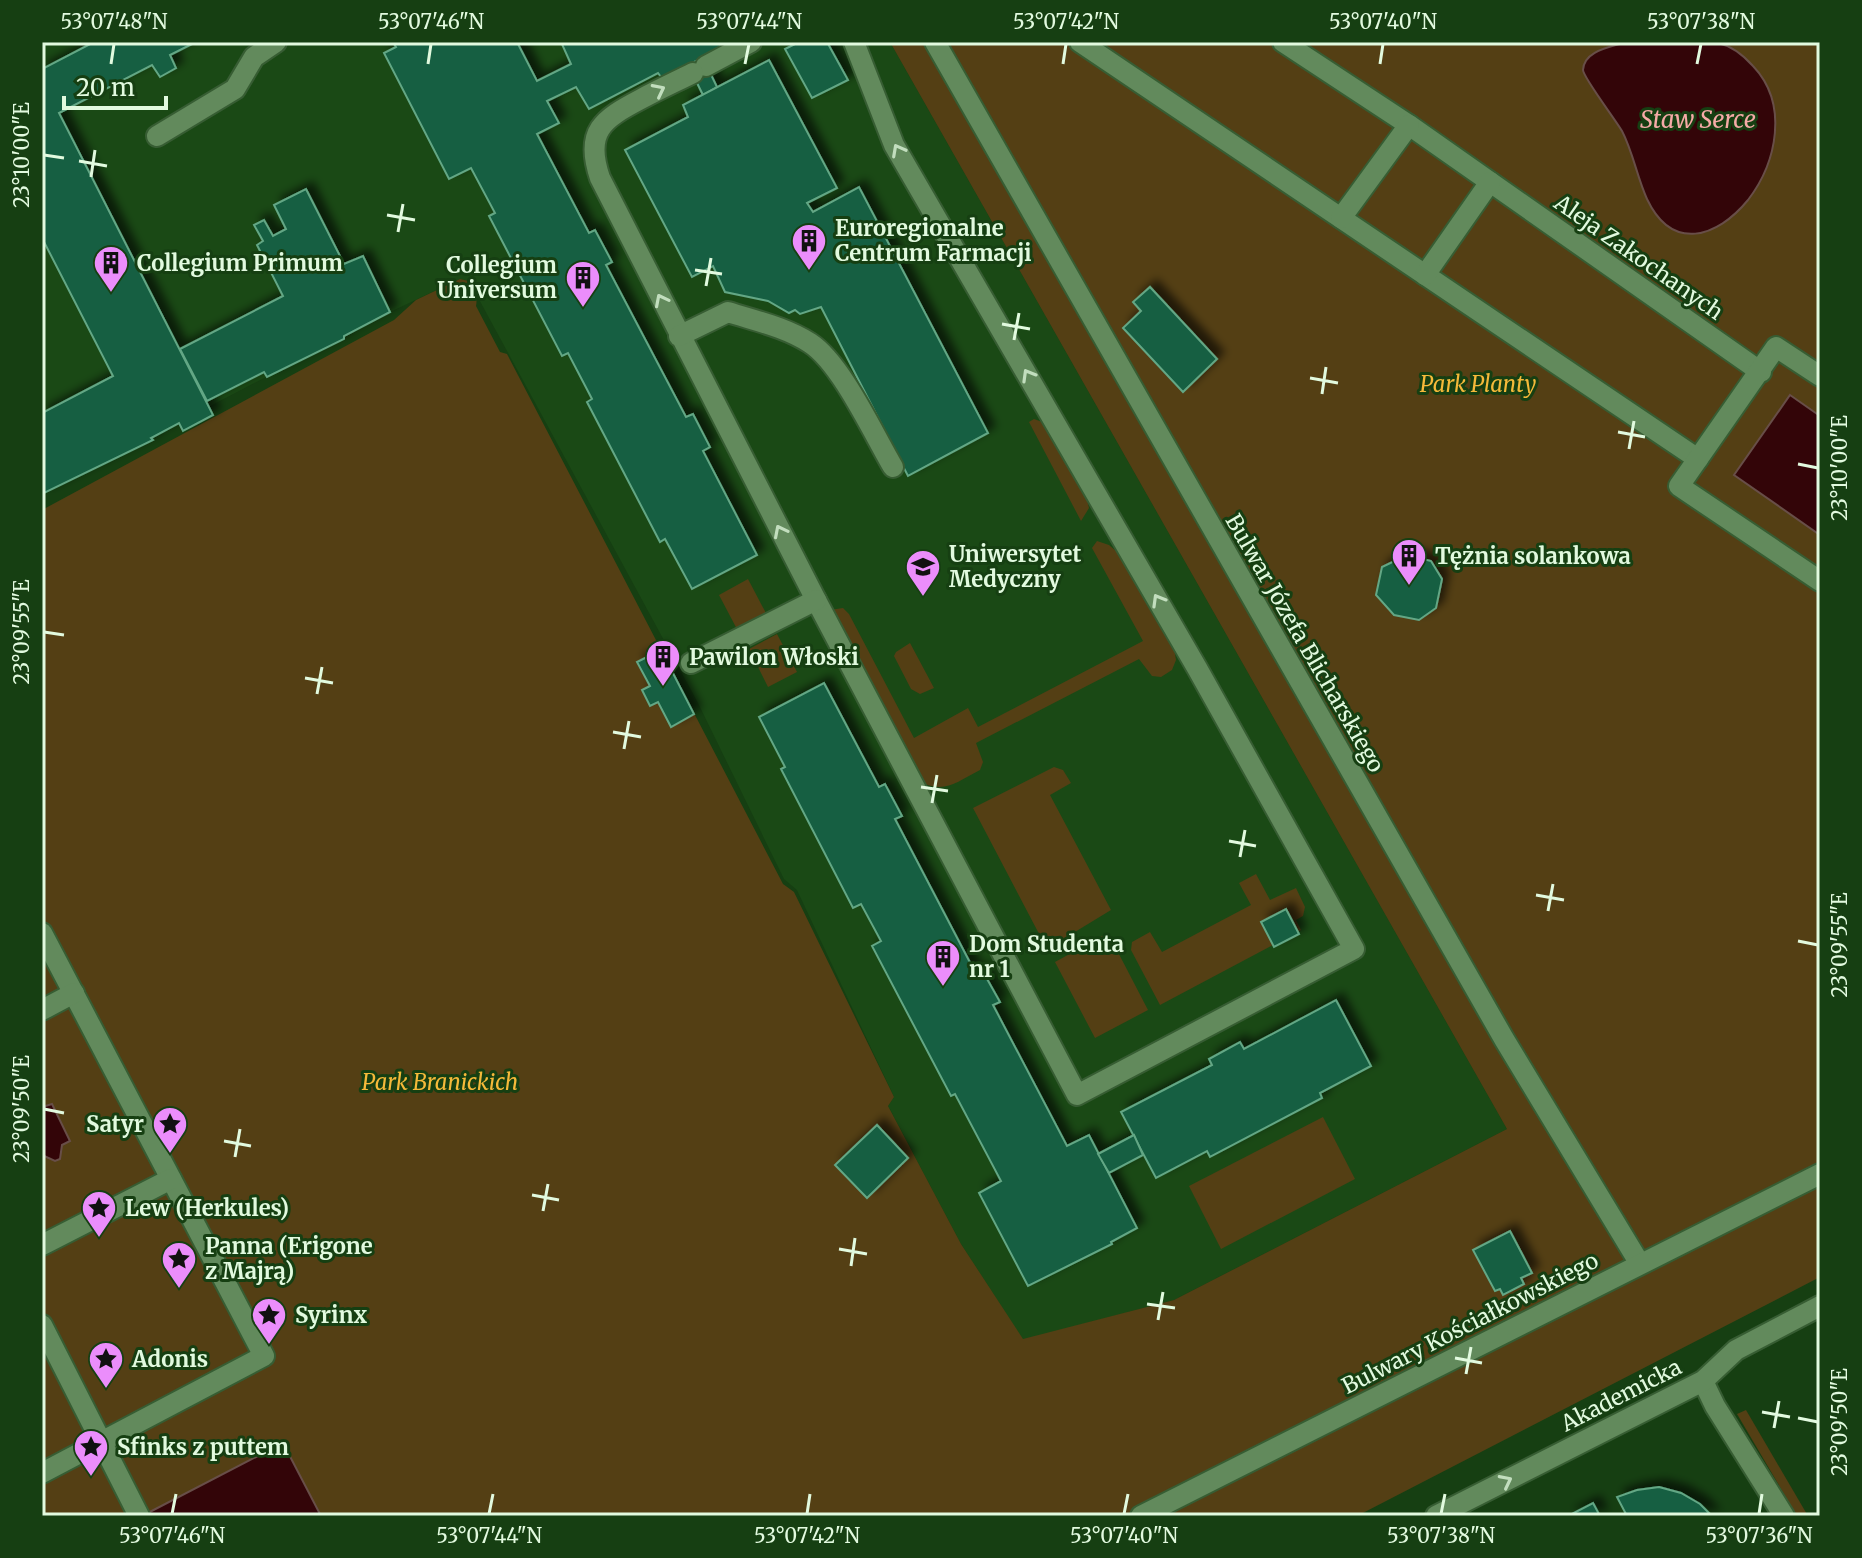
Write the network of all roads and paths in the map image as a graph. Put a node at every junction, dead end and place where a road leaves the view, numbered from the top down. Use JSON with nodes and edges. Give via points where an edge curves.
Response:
{"nodes":[{"id":1,"x":276,"y":42,"type":"edge"},
{"id":2,"x":751,"y":42,"type":"edge"},
{"id":3,"x":854,"y":42,"type":"edge"},
{"id":4,"x":935,"y":42,"type":"edge"},
{"id":5,"x":1080,"y":42,"type":"edge"},
{"id":6,"x":1283,"y":42,"type":"edge"},
{"id":7,"x":1409,"y":125,"type":"junction"},
{"id":8,"x":157,"y":136,"type":"dead end"},
{"id":9,"x":1490,"y":182,"type":"junction"},
{"id":10,"x":1341,"y":218,"type":"junction"},
{"id":11,"x":1425,"y":275,"type":"junction"},
{"id":12,"x":679,"y":336,"type":"junction"},
{"id":13,"x":1761,"y":372,"type":"junction"},
{"id":14,"x":1820,"y":376,"type":"edge"},
{"id":15,"x":1698,"y":459,"type":"junction"},
{"id":16,"x":893,"y":467,"type":"dead end"},
{"id":17,"x":1820,"y":581,"type":"edge"},
{"id":18,"x":816,"y":600,"type":"junction"},
{"id":19,"x":691,"y":663,"type":"dead end"},
{"id":20,"x":42,"y":933,"type":"edge"},
{"id":21,"x":74,"y":993,"type":"junction"},
{"id":22,"x":42,"y":1010,"type":"edge"},
{"id":23,"x":1820,"y":1174,"type":"edge"},
{"id":24,"x":171,"y":1179,"type":"junction"},
{"id":25,"x":42,"y":1245,"type":"edge"},
{"id":26,"x":1640,"y":1264,"type":"junction"},
{"id":27,"x":1820,"y":1306,"type":"edge"},
{"id":28,"x":42,"y":1325,"type":"edge"},
{"id":29,"x":1703,"y":1381,"type":"junction"},
{"id":30,"x":101,"y":1442,"type":"junction"},
{"id":31,"x":42,"y":1473,"type":"edge"},
{"id":32,"x":135,"y":1507,"type":"edge"},
{"id":33,"x":1141,"y":1516,"type":"edge"},
{"id":34,"x":1436,"y":1516,"type":"edge"},
{"id":35,"x":1784,"y":1516,"type":"edge"}],
"edges":[{"from":1,"to":8,"type":"street","via":[[254,57],[235,89]]},
{"from":12,"to":2,"type":"street","one_way":true,"via":[[600,178],[594,147],[610,115]]},
{"from":18,"to":3,"type":"street","one_way":true,"via":[[1077,1095],[1354,949],[894,145]]},
{"from":4,"to":26,"type":"street","name":"Bulwar Józefa Blicharskiego","via":[[1504,1039]]},
{"from":5,"to":10,"type":"street"},
{"from":6,"to":7,"type":"street","name":"Aleja Zakochanych"},
{"from":7,"to":9,"type":"street","name":"Aleja Zakochanych"},
{"from":7,"to":10,"type":"street"},
{"from":9,"to":11,"type":"street"},
{"from":9,"to":13,"type":"street","name":"Aleja Zakochanych"},
{"from":10,"to":11,"type":"street"},
{"from":11,"to":15,"type":"street"},
{"from":12,"to":16,"type":"street","via":[[728,312],[812,344],[831,362]]},
{"from":18,"to":12,"type":"street","one_way":true},
{"from":13,"to":14,"type":"street","via":[[1776,347]]},
{"from":13,"to":15,"type":"street"},
{"from":15,"to":17,"type":"street","via":[[1679,486]]},
{"from":18,"to":19,"type":"street"},
{"from":20,"to":21,"type":"street"},
{"from":21,"to":22,"type":"street"},
{"from":21,"to":24,"type":"street"},
{"from":23,"to":26,"type":"street","name":"Bulwary Kościałkowskiego"},
{"from":24,"to":25,"type":"street"},
{"from":24,"to":30,"type":"street","via":[[264,1356]]},
{"from":26,"to":33,"type":"street","name":"Bulwary Kościałkowskiego"},
{"from":27,"to":29,"type":"street","name":"Akademicka","via":[[1736,1350]]},
{"from":28,"to":30,"type":"street"},
{"from":34,"to":29,"type":"street","name":"Akademicka","one_way":true},
{"from":29,"to":35,"type":"street"},
{"from":30,"to":31,"type":"street"},
{"from":30,"to":32,"type":"street"}]}
